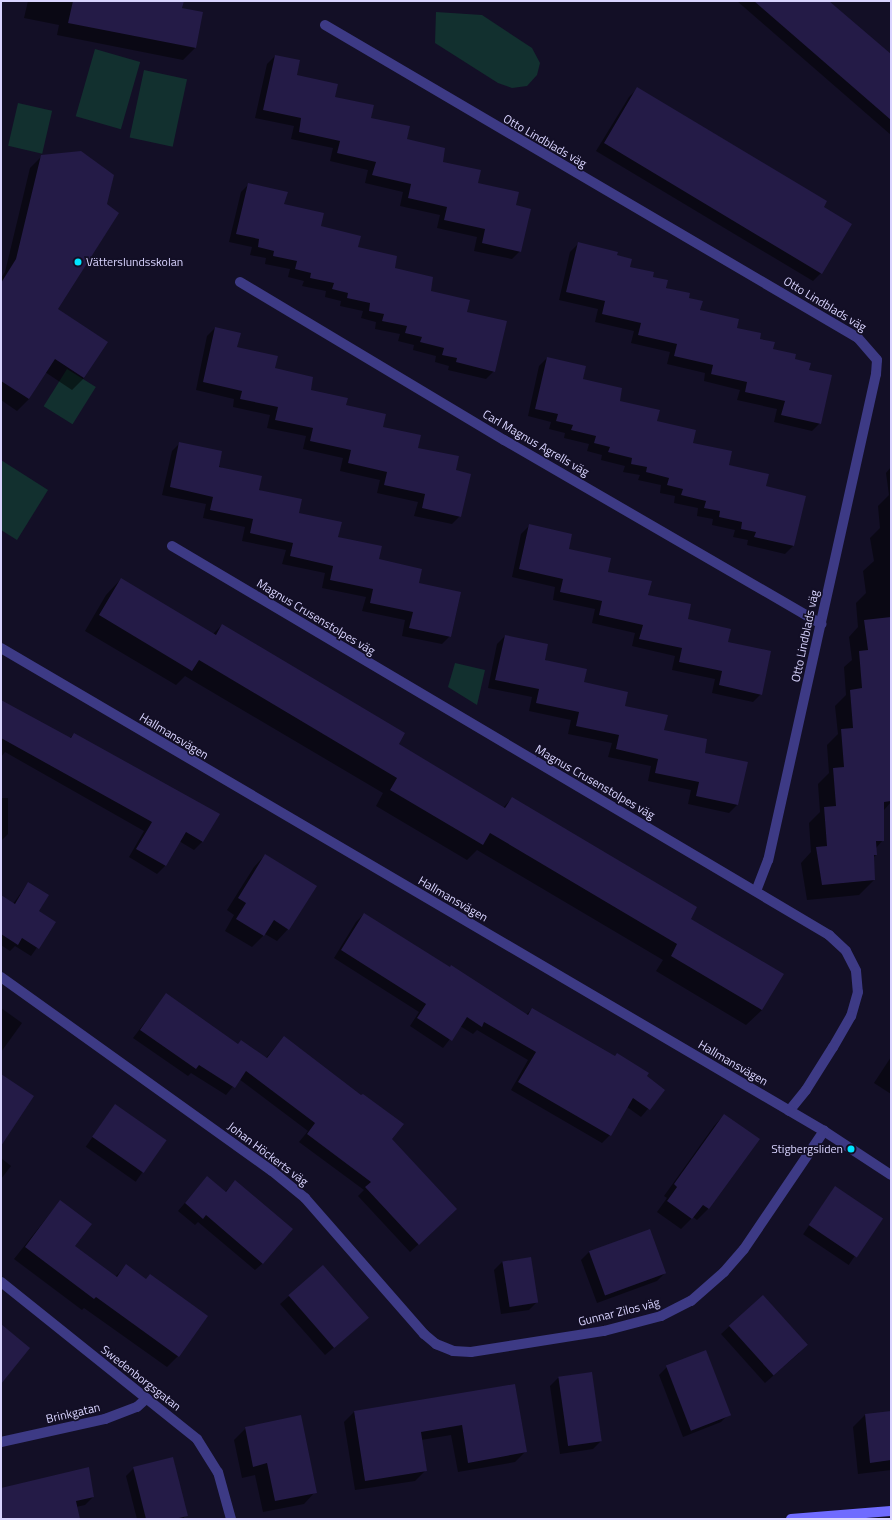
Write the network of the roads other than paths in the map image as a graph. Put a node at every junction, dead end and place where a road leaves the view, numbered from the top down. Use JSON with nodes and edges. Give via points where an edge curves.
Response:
{"nodes":[{"id":1,"x":325,"y":25,"type":"dead end"},
{"id":2,"x":240,"y":282,"type":"dead end"},
{"id":3,"x":172,"y":546,"type":"dead end"},
{"id":4,"x":821,"y":624,"type":"junction"},
{"id":5,"x":1,"y":648,"type":"edge"},
{"id":6,"x":756,"y":891,"type":"junction"},
{"id":7,"x":1,"y":977,"type":"edge"},
{"id":8,"x":789,"y":1110,"type":"junction"},
{"id":9,"x":824,"y":1131,"type":"junction"},
{"id":10,"x":891,"y":1175,"type":"edge"},
{"id":11,"x":1,"y":1282,"type":"edge"},
{"id":12,"x":502,"y":1348,"type":"joint"},
{"id":13,"x":147,"y":1398,"type":"junction"},
{"id":14,"x":1,"y":1442,"type":"edge"},
{"id":15,"x":891,"y":1511,"type":"edge"},
{"id":16,"x":231,"y":1519,"type":"edge"},
{"id":17,"x":791,"y":1519,"type":"edge"}],
"edges":[{"from":1,"to":4,"type":"street","name":"Otto Lindblads väg","via":[[858,338],[868,347],[876,360],[876,374]]},
{"from":2,"to":4,"type":"street","name":"Carl Magnus Agrells väg"},
{"from":3,"to":6,"type":"street","name":"Magnus Crusenstolpes väg"},
{"from":4,"to":6,"type":"street","name":"Otto Lindblads väg","via":[[768,860]]},
{"from":5,"to":8,"type":"street","name":"Hallmansvägen"},
{"from":6,"to":8,"type":"street","name":"Magnus Crusenstolpes väg","via":[[829,935],[846,951],[856,971],[858,992],[851,1016],[806,1090]]},
{"from":7,"to":12,"type":"street","name":"Johan Höckerts väg","via":[[272,1171],[299,1194],[424,1334],[436,1344],[453,1351],[472,1352]]},
{"from":8,"to":9,"type":"street","name":"Hallmansvägen"},
{"from":9,"to":10,"type":"street","name":"Hallmansvägen"},
{"from":9,"to":12,"type":"street","name":"Gunnar Zilos väg","via":[[744,1249],[724,1272],[691,1301],[661,1316],[604,1331]]},
{"from":11,"to":13,"type":"street","name":"Swedenborgsgatan","via":[[49,1323]]},
{"from":13,"to":14,"type":"street","name":"Brinkgatan","via":[[137,1407],[105,1420]]},
{"from":13,"to":16,"type":"street","name":"Swedenborgsgatan","via":[[196,1439],[218,1472]]},
{"from":15,"to":17,"type":"street"}]}
